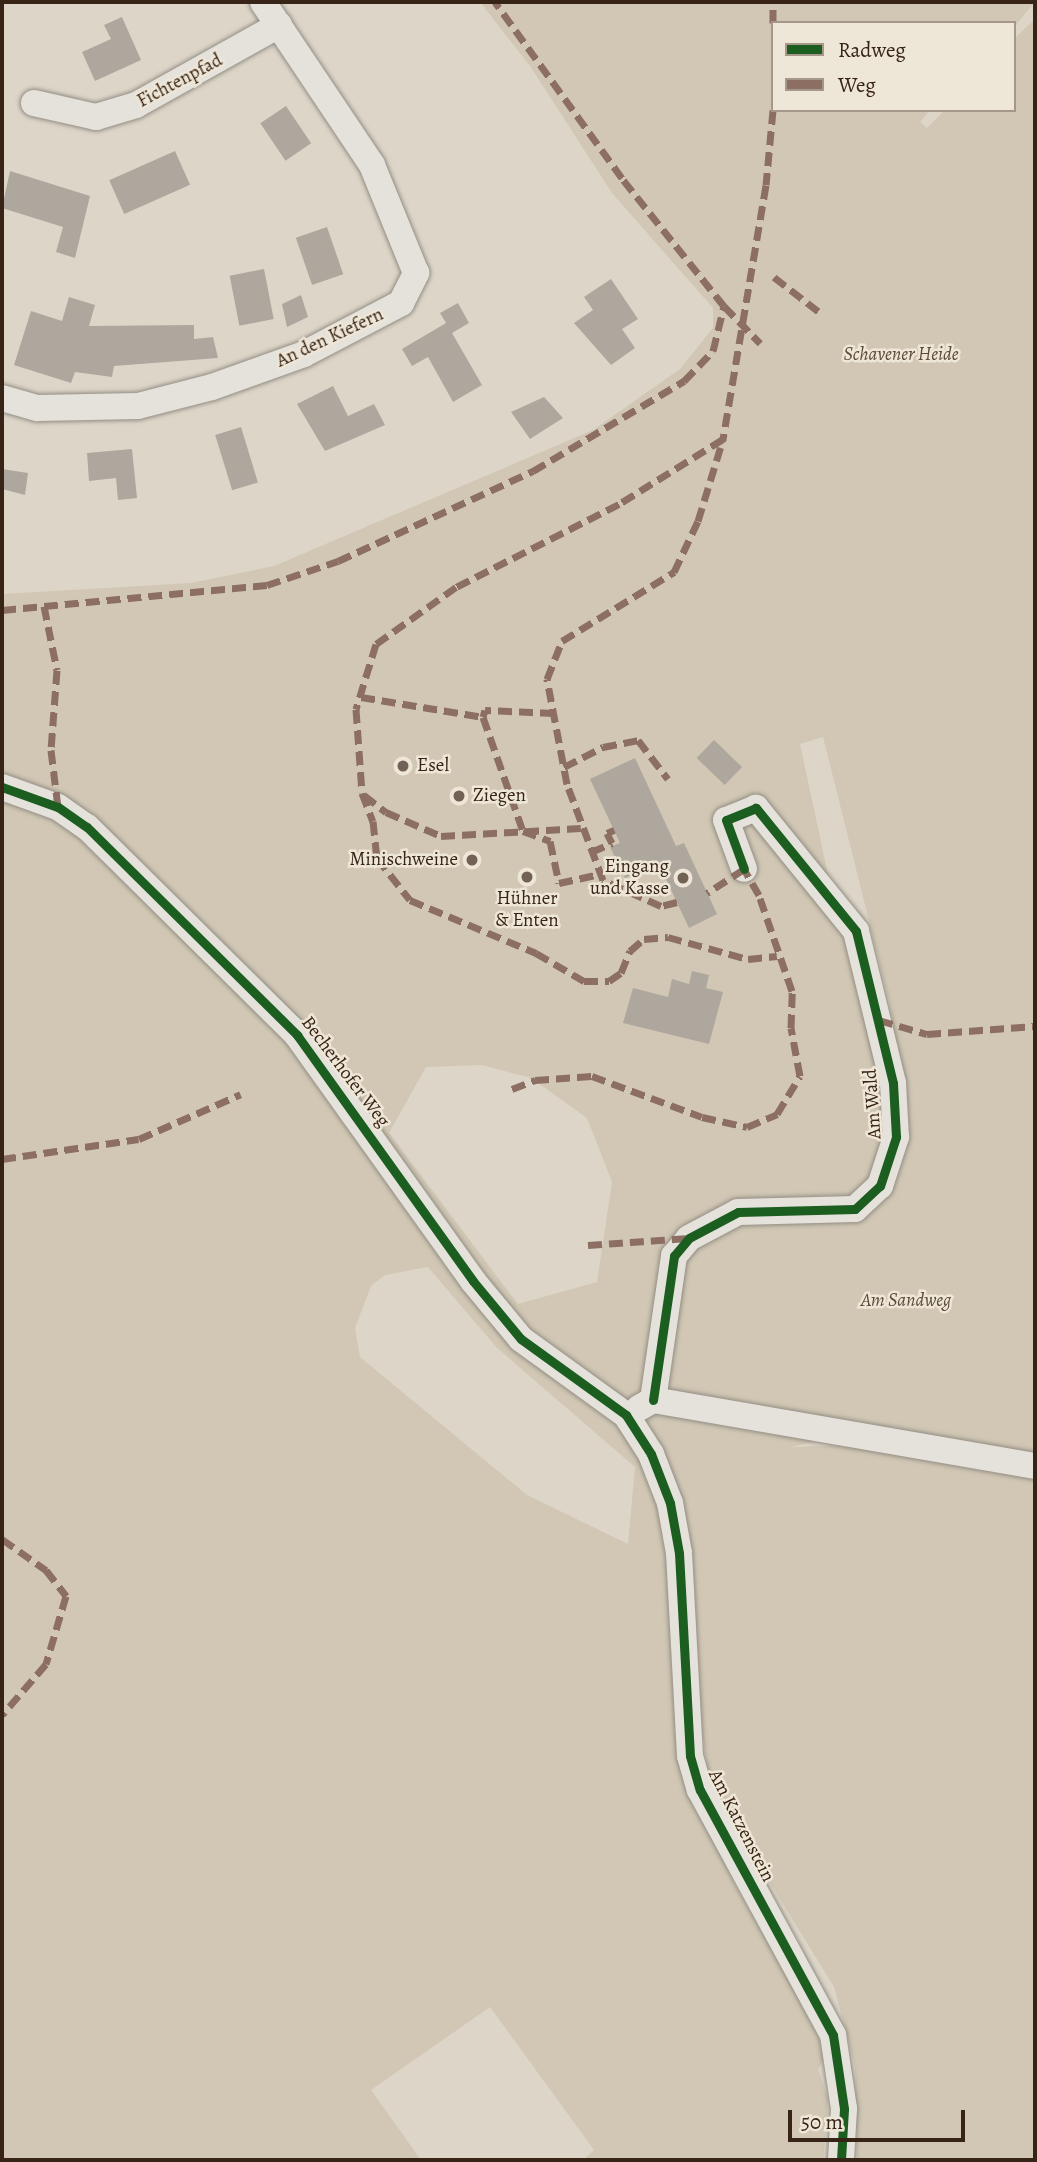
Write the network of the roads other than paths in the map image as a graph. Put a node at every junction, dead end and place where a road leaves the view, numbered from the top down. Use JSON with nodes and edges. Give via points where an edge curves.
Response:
{"nodes":[{"id":1,"x":263,"y":2,"type":"edge"},
{"id":2,"x":279,"y":25,"type":"junction"},
{"id":3,"x":34,"y":103,"type":"dead end"},
{"id":4,"x":2,"y":398,"type":"edge"},
{"id":5,"x":2,"y":787,"type":"edge"},
{"id":6,"x":744,"y":869,"type":"dead end"},
{"id":7,"x":653,"y":1400,"type":"junction"},
{"id":8,"x":626,"y":1415,"type":"junction"},
{"id":9,"x":1035,"y":1466,"type":"edge"},
{"id":10,"x":841,"y":2160,"type":"edge"}],
"edges":[{"from":1,"to":2,"type":"street","name":"An den Kiefern"},
{"from":2,"to":3,"type":"street","name":"Fichtenpfad","via":[[136,105],[96,117]]},
{"from":2,"to":4,"type":"street","name":"An den Kiefern","via":[[372,165],[416,274],[401,303],[304,354],[212,387],[138,406],[38,408]]},
{"from":5,"to":8,"type":"street","name":"Becherhofer Weg","via":[[58,807],[87,827],[297,1035],[473,1281],[521,1339]]},
{"from":6,"to":7,"type":"street","name":"Am Wald","via":[[726,820],[756,808],[856,931],[893,1083],[896,1137],[880,1186],[855,1209],[738,1212],[689,1238],[674,1256]]},
{"from":7,"to":8,"type":"street"},
{"from":7,"to":9,"type":"street"},
{"from":8,"to":10,"type":"street","name":"Am Katzenstein","via":[[651,1454],[670,1503],[679,1553],[690,1756],[699,1790],[834,2035],[844,2109]]}]}
